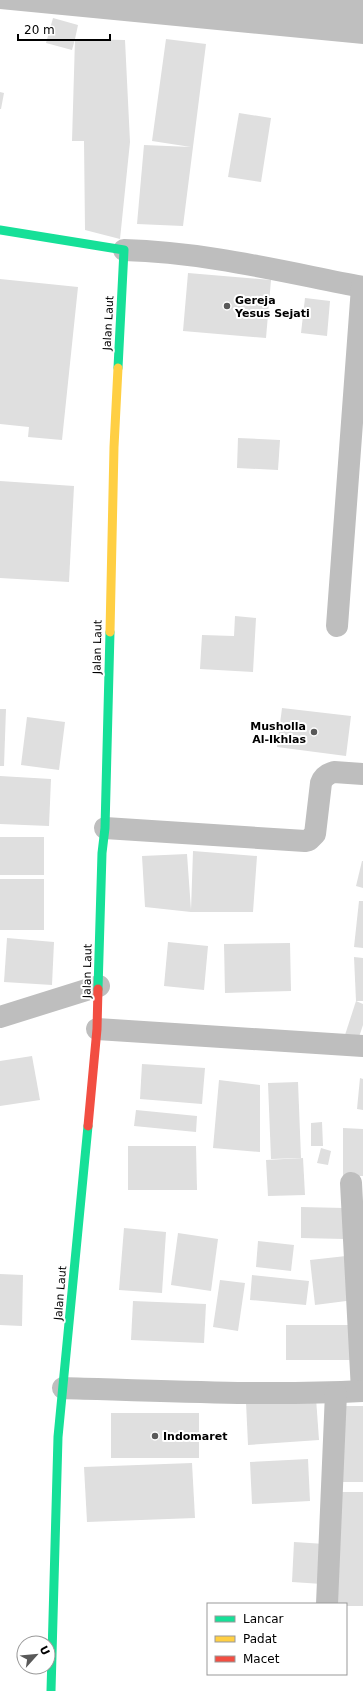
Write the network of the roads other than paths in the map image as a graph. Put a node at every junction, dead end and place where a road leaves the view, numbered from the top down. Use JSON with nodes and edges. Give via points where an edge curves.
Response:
{"nodes":[{"id":1,"x":0,"y":230,"type":"edge"},
{"id":2,"x":124,"y":250,"type":"junction"},
{"id":3,"x":363,"y":287,"type":"edge"},
{"id":4,"x":337,"y":626,"type":"dead end"},
{"id":5,"x":363,"y":774,"type":"edge"},
{"id":6,"x":105,"y":828,"type":"junction"},
{"id":7,"x":99,"y":986,"type":"junction"},
{"id":8,"x":0,"y":1017,"type":"edge"},
{"id":9,"x":97,"y":1029,"type":"junction"},
{"id":10,"x":363,"y":1046,"type":"edge"},
{"id":11,"x":351,"y":1182,"type":"dead end"},
{"id":12,"x":63,"y":1388,"type":"junction"},
{"id":13,"x":363,"y":1391,"type":"edge"},
{"id":14,"x":336,"y":1393,"type":"junction"},
{"id":15,"x":327,"y":1603,"type":"edge"},
{"id":16,"x":51,"y":1691,"type":"edge"}],
"edges":[{"from":1,"to":2,"type":"street"},
{"from":2,"to":3,"type":"street","via":[[150,250],[200,256]]},
{"from":2,"to":6,"type":"street","name":"Jalan Laut","via":[[114,447]]},
{"from":3,"to":4,"type":"street"},
{"from":5,"to":6,"type":"street","via":[[334,772],[323,779],[315,834],[305,841]]},
{"from":6,"to":7,"type":"street","name":"Jalan Laut","via":[[102,853]]},
{"from":7,"to":8,"type":"street"},
{"from":7,"to":9,"type":"street","name":"Jalan Laut"},
{"from":9,"to":10,"type":"street"},
{"from":9,"to":12,"type":"street","name":"Jalan Laut"},
{"from":11,"to":13,"type":"street"},
{"from":12,"to":14,"type":"street"},
{"from":12,"to":16,"type":"street","name":"Jalan Laut","via":[[58,1437]]},
{"from":13,"to":14,"type":"street"},
{"from":14,"to":15,"type":"street"}]}
